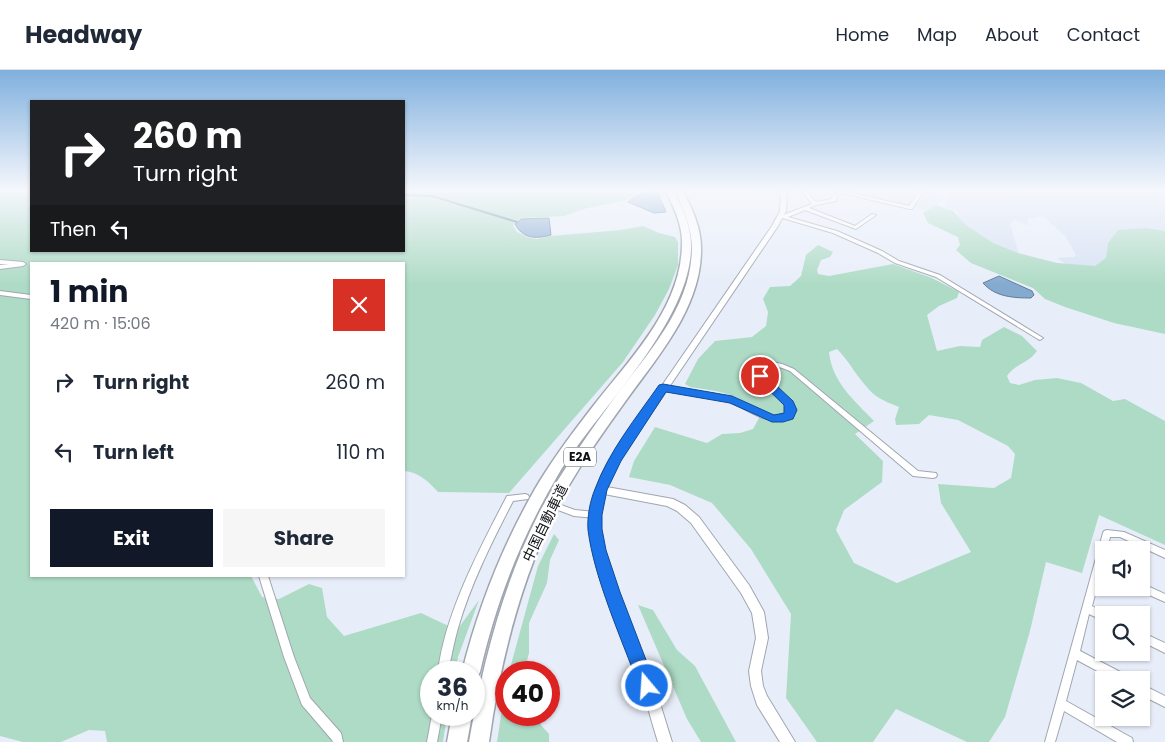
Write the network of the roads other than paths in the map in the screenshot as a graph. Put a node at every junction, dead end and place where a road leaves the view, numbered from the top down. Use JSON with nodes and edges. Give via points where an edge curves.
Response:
{"nodes":[{"id":1,"x":683,"y":222,"type":"edge"},
{"id":2,"x":692,"y":222,"type":"edge"},
{"id":3,"x":778,"y":222,"type":"edge"},
{"id":4,"x":803,"y":222,"type":"edge"},
{"id":5,"x":842,"y":222,"type":"edge"},
{"id":6,"x":864,"y":222,"type":"edge"},
{"id":7,"x":0,"y":262,"type":"edge"},
{"id":8,"x":0,"y":267,"type":"edge"},
{"id":9,"x":0,"y":293,"type":"edge"},
{"id":10,"x":30,"y":297,"type":"edge"},
{"id":11,"x":1040,"y":338,"type":"dead end"},
{"id":12,"x":663,"y":388,"type":"junction"},
{"id":13,"x":933,"y":475,"type":"dead end"},
{"id":14,"x":601,"y":490,"type":"junction"},
{"id":15,"x":525,"y":497,"type":"dead end"},
{"id":16,"x":561,"y":508,"type":"dead end"},
{"id":17,"x":595,"y":515,"type":"junction"},
{"id":18,"x":1106,"y":541,"type":"edge"},
{"id":19,"x":1136,"y":541,"type":"edge"},
{"id":20,"x":1150,"y":547,"type":"edge"},
{"id":21,"x":1165,"y":554,"type":"edge"},
{"id":22,"x":263,"y":577,"type":"edge"},
{"id":23,"x":1095,"y":587,"type":"edge"},
{"id":24,"x":1150,"y":591,"type":"edge"},
{"id":25,"x":1165,"y":598,"type":"edge"},
{"id":26,"x":1088,"y":609,"type":"junction"},
{"id":27,"x":1095,"y":612,"type":"edge"},
{"id":28,"x":1150,"y":640,"type":"edge"},
{"id":29,"x":1165,"y":648,"type":"edge"},
{"id":30,"x":1075,"y":654,"type":"junction"},
{"id":31,"x":446,"y":661,"type":"edge"},
{"id":32,"x":474,"y":661,"type":"edge"},
{"id":33,"x":1107,"y":671,"type":"edge"},
{"id":34,"x":1150,"y":694,"type":"edge"},
{"id":35,"x":1165,"y":702,"type":"edge"},
{"id":36,"x":1062,"y":704,"type":"junction"},
{"id":37,"x":434,"y":726,"type":"edge"},
{"id":38,"x":460,"y":726,"type":"edge"},
{"id":39,"x":338,"y":742,"type":"edge"},
{"id":40,"x":432,"y":742,"type":"edge"},
{"id":41,"x":457,"y":742,"type":"edge"},
{"id":42,"x":479,"y":742,"type":"edge"},
{"id":43,"x":665,"y":742,"type":"edge"},
{"id":44,"x":788,"y":742,"type":"edge"},
{"id":45,"x":1050,"y":742,"type":"edge"},
{"id":46,"x":1128,"y":742,"type":"edge"}],
"edges":[{"from":1,"to":32,"type":"highway","name":"中国自動車道","number":"E2A","via":[[686,239],[684,268],[676,297],[653,336],[554,470],[512,550],[489,608]]},
{"from":2,"to":42,"type":"highway","name":"中国自動車道","number":"E2A","via":[[697,240],[695,269],[680,315],[592,439],[547,512],[528,555],[508,610],[492,670]]},
{"from":3,"to":12,"type":"street"},
{"from":4,"to":11,"type":"street","via":[[835,232],[897,262],[938,276]]},
{"from":5,"to":6,"type":"street","via":[[856,228]]},
{"from":7,"to":8,"type":"street","via":[[23,264]]},
{"from":9,"to":10,"type":"street"},
{"from":12,"to":13,"type":"street","via":[[732,400],[760,414],[783,418],[789,416],[789,404],[760,376],[759,370],[772,364],[781,365],[802,378],[916,474]]},
{"from":12,"to":14,"type":"street","via":[[615,460]]},
{"from":14,"to":17,"type":"street"},
{"from":14,"to":44,"type":"street","via":[[669,502],[695,520],[758,612],[762,638],[755,671],[757,686]]},
{"from":15,"to":31,"type":"street","via":[[510,498],[489,540],[459,608]]},
{"from":16,"to":17,"type":"street"},
{"from":17,"to":43,"type":"street","via":[[599,550]]},
{"from":18,"to":19,"type":"street","via":[[1107,533],[1121,534]]},
{"from":20,"to":21,"type":"street"},
{"from":22,"to":39,"type":"street","via":[[288,657],[306,700]]},
{"from":23,"to":26,"type":"street"},
{"from":24,"to":25,"type":"street"},
{"from":26,"to":27,"type":"street"},
{"from":26,"to":30,"type":"street"},
{"from":28,"to":29,"type":"street"},
{"from":30,"to":33,"type":"street"},
{"from":30,"to":36,"type":"street"},
{"from":34,"to":35,"type":"street"},
{"from":36,"to":45,"type":"street"},
{"from":36,"to":46,"type":"street"},
{"from":37,"to":40,"type":"street"},
{"from":38,"to":41,"type":"highway"}]}
